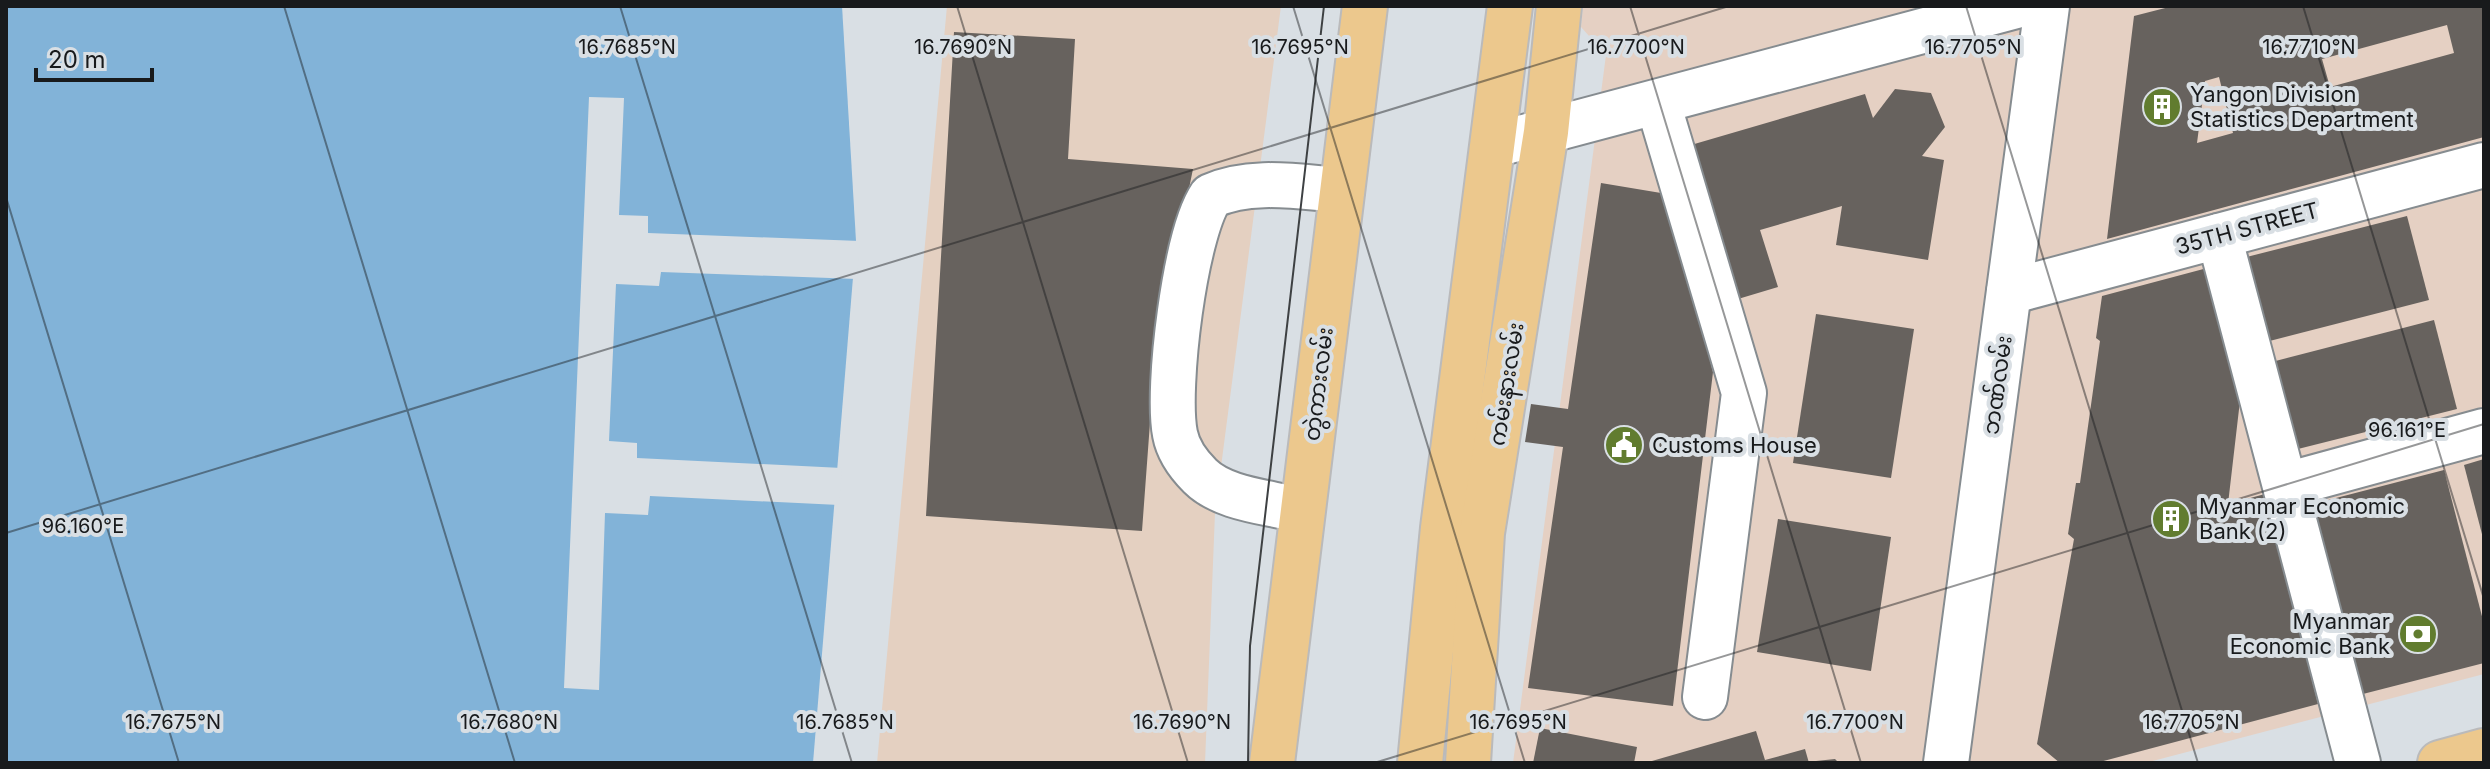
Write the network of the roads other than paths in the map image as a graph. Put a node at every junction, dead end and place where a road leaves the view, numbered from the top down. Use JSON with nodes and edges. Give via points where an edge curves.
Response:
{"nodes":[{"id":1,"x":1365,"y":6,"type":"edge"},
{"id":2,"x":1510,"y":6,"type":"edge"},
{"id":3,"x":1559,"y":6,"type":"edge"},
{"id":4,"x":2016,"y":6,"type":"edge"},
{"id":5,"x":2047,"y":6,"type":"edge"},
{"id":6,"x":1658,"y":103,"type":"junction"},
{"id":7,"x":1546,"y":132,"type":"junction"},
{"id":8,"x":1494,"y":145,"type":"junction"},
{"id":9,"x":2484,"y":165,"type":"edge"},
{"id":10,"x":1342,"y":190,"type":"junction"},
{"id":11,"x":2219,"y":236,"type":"junction"},
{"id":12,"x":2009,"y":292,"type":"junction"},
{"id":13,"x":2484,"y":431,"type":"edge"},
{"id":14,"x":2286,"y":485,"type":"junction"},
{"id":15,"x":1302,"y":511,"type":"junction"},
{"id":16,"x":1463,"y":531,"type":"junction"},
{"id":17,"x":1705,"y":697,"type":"dead end"},
{"id":18,"x":2484,"y":751,"type":"edge"},
{"id":19,"x":1272,"y":763,"type":"edge"},
{"id":20,"x":1420,"y":763,"type":"edge"},
{"id":21,"x":1468,"y":763,"type":"edge"},
{"id":22,"x":1946,"y":763,"type":"edge"},
{"id":23,"x":2358,"y":763,"type":"edge"},
{"id":24,"x":2440,"y":763,"type":"edge"}],
"edges":[{"from":1,"to":10,"type":"main road","name":"တွဲကားလမ်း"},
{"from":2,"to":8,"type":"main road","name":"ကမ်းနားလမ်း"},
{"from":3,"to":7,"type":"main road","name":"ကမ်းနားလမ်း"},
{"from":4,"to":6,"type":"street"},
{"from":5,"to":12,"type":"street","name":"ဘဏ်လမ်း"},
{"from":6,"to":7,"type":"street"},
{"from":6,"to":17,"type":"street","via":[[1744,393]]},
{"from":7,"to":8,"type":"street"},
{"from":7,"to":16,"type":"main road","name":"ကမ်းနားလမ်း"},
{"from":8,"to":16,"type":"main road","name":"ကမ်းနားလမ်း"},
{"from":9,"to":11,"type":"street","name":"35TH STREET"},
{"from":10,"to":15,"type":"main road","name":"တွဲကားလမ်း"},
{"from":10,"to":15,"type":"street","via":[[1250,185],[1211,196],[1197,225],[1174,358],[1174,431],[1191,466],[1218,489]]},
{"from":11,"to":12,"type":"street","name":"35TH STREET"},
{"from":11,"to":14,"type":"street"},
{"from":12,"to":22,"type":"street","name":"ဘဏ်လမ်း"},
{"from":13,"to":14,"type":"street"},
{"from":14,"to":23,"type":"street"},
{"from":15,"to":19,"type":"main road","name":"တွဲကားလမ်း"},
{"from":16,"to":20,"type":"main road","name":"ကမ်းနားလမ်း"},
{"from":16,"to":21,"type":"main road","name":"ကမ်းနားလမ်း"},
{"from":18,"to":24,"type":"main road"}]}
